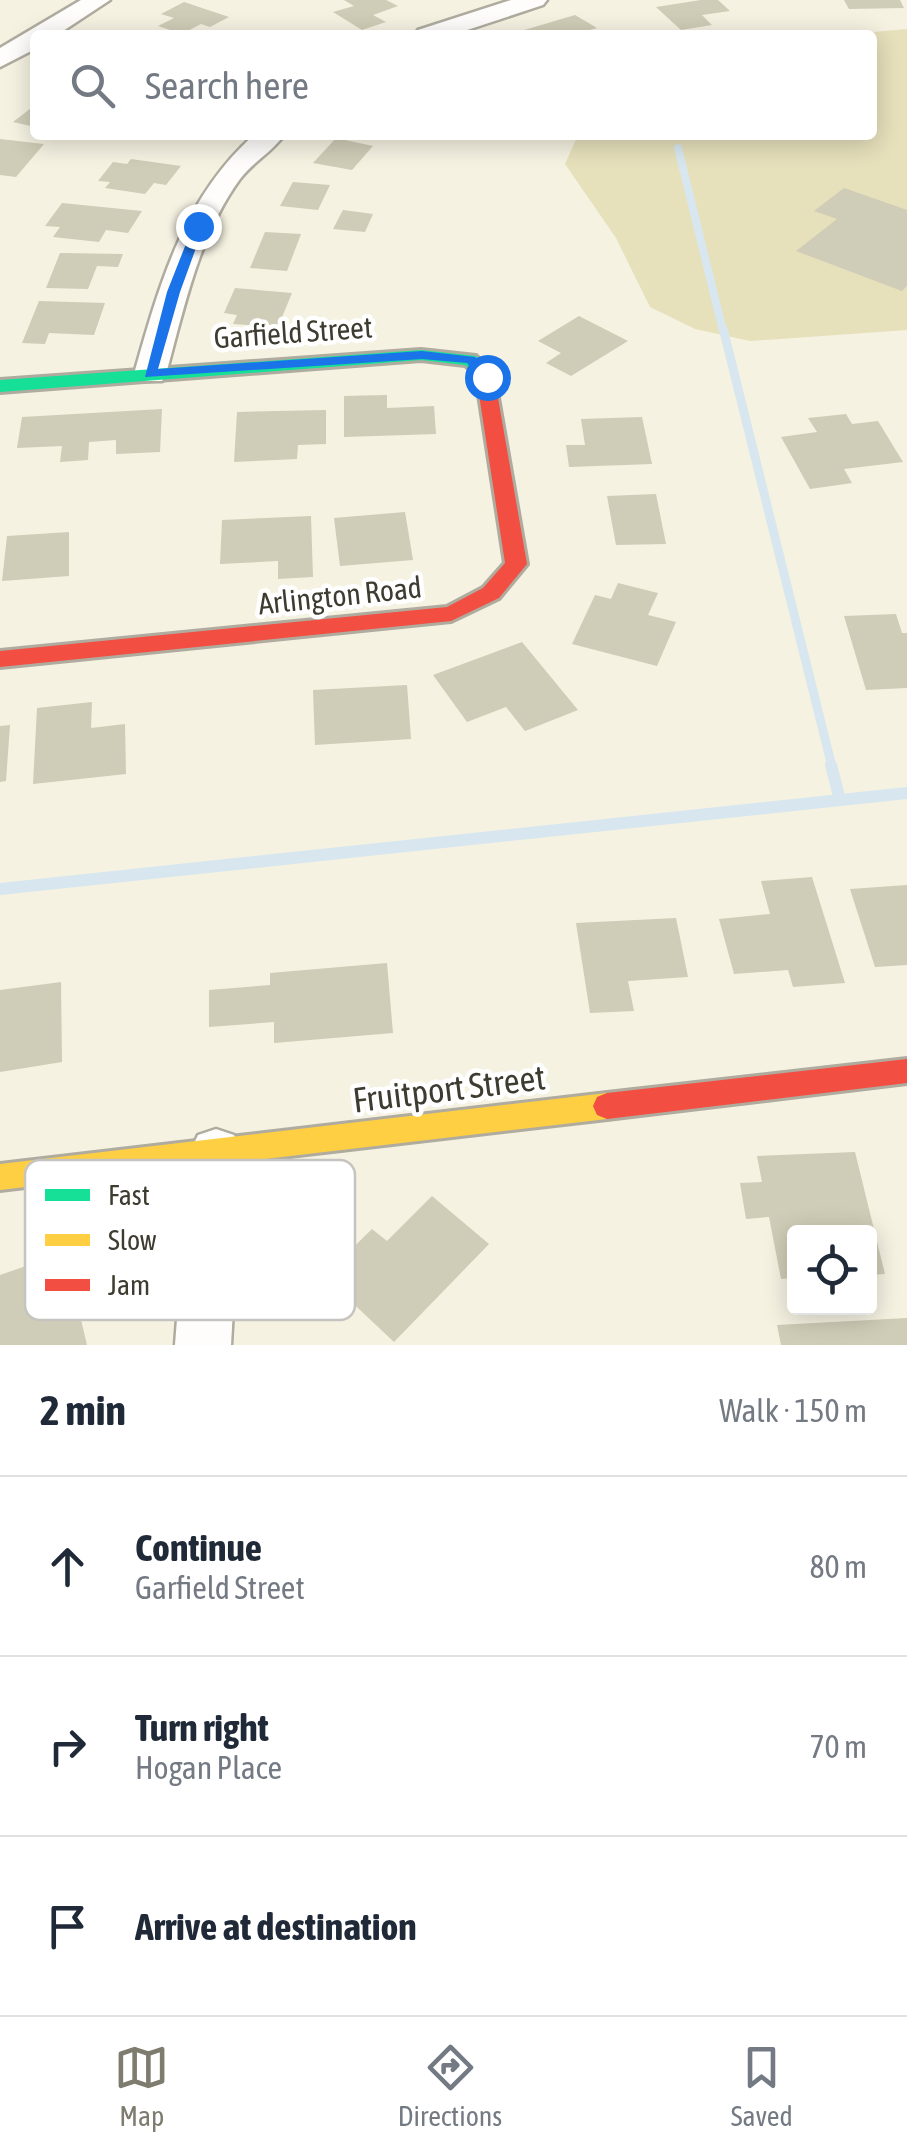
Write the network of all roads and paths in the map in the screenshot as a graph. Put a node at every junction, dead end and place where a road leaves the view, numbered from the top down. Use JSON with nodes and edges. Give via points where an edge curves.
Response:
{"nodes":[{"id":1,"x":94,"y":0,"type":"edge"},
{"id":2,"x":535,"y":0,"type":"edge"},
{"id":3,"x":46,"y":30,"type":"edge"},
{"id":4,"x":442,"y":30,"type":"edge"},
{"id":5,"x":30,"y":40,"type":"edge"},
{"id":6,"x":0,"y":59,"type":"edge"},
{"id":7,"x":265,"y":140,"type":"edge"},
{"id":8,"x":470,"y":360,"type":"joint"},
{"id":9,"x":150,"y":374,"type":"junction"},
{"id":10,"x":0,"y":386,"type":"edge"},
{"id":11,"x":0,"y":659,"type":"edge"},
{"id":12,"x":907,"y":1071,"type":"edge"},
{"id":13,"x":216,"y":1152,"type":"junction"},
{"id":14,"x":147,"y":1160,"type":"edge"},
{"id":15,"x":215,"y":1160,"type":"edge"},
{"id":16,"x":25,"y":1174,"type":"edge"},
{"id":17,"x":0,"y":1177,"type":"edge"},
{"id":18,"x":205,"y":1320,"type":"edge"},
{"id":19,"x":203,"y":1345,"type":"edge"}],
"edges":[{"from":1,"to":3,"type":"street"},
{"from":2,"to":4,"type":"street"},
{"from":5,"to":6,"type":"street"},
{"from":7,"to":9,"type":"street","via":[[228,176],[198,226]]},
{"from":8,"to":9,"type":"street","name":"Garfield Street","via":[[422,355]]},
{"from":8,"to":11,"type":"street","name":"Arlington Road","via":[[487,377],[516,564],[491,593],[451,614],[408,622]]},
{"from":9,"to":10,"type":"street","name":"Garfield Street"},
{"from":12,"to":13,"type":"street","name":"Fruitport Street"},
{"from":13,"to":14,"type":"street","name":"Fruitport Street"},
{"from":13,"to":15,"type":"street"},
{"from":16,"to":17,"type":"street","name":"Fruitport Street"},
{"from":18,"to":19,"type":"street"}]}
